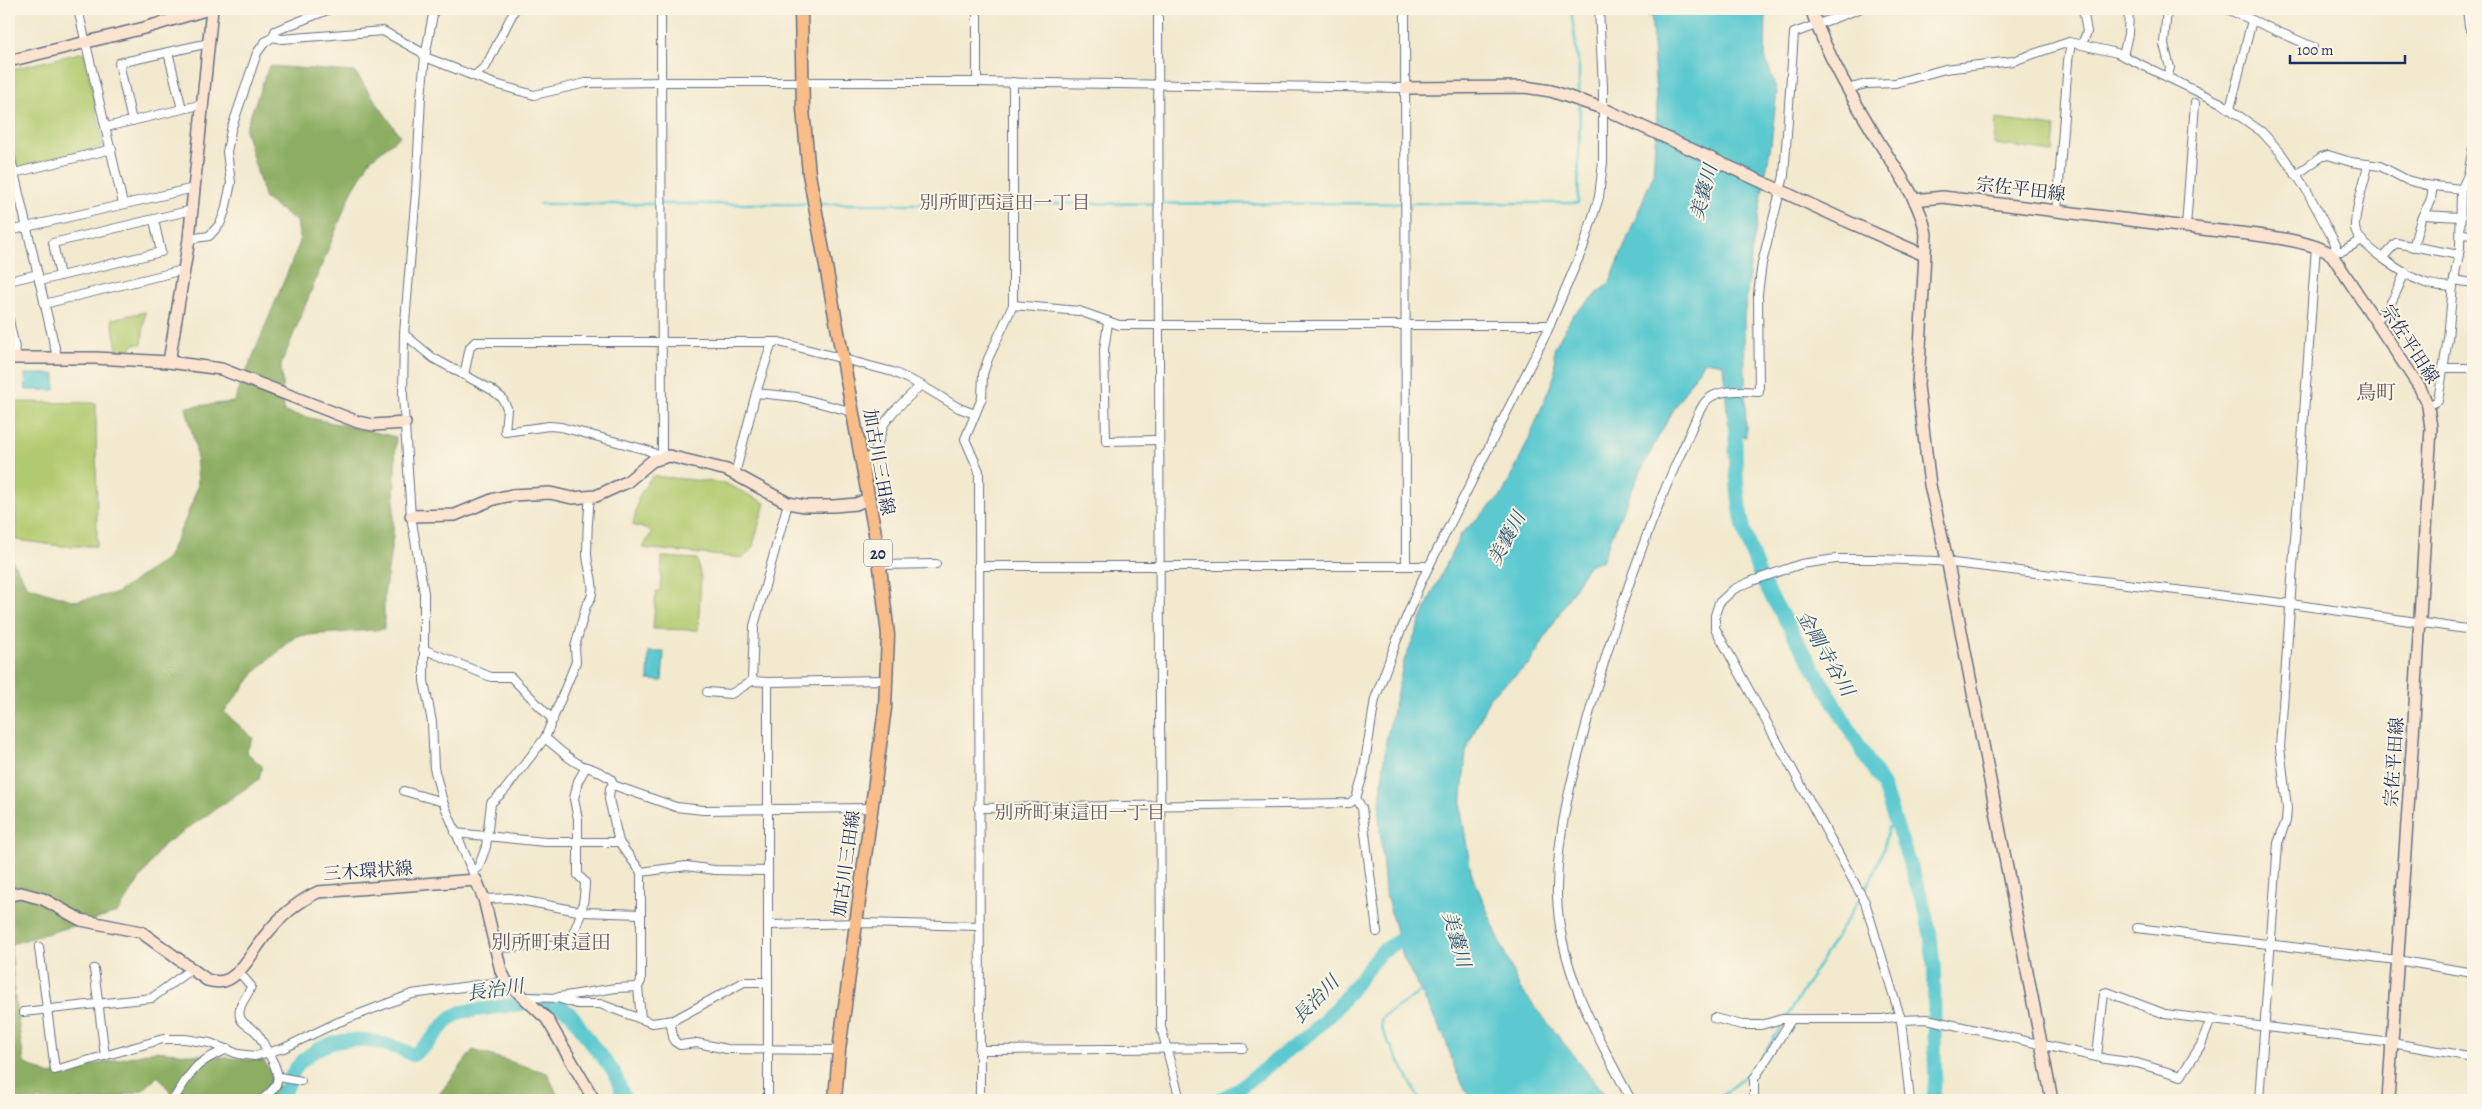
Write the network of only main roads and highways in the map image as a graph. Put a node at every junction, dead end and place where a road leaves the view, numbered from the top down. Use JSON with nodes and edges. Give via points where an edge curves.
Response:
{"nodes":[{"id":1,"x":801,"y":9,"type":"edge"},
{"id":2,"x":835,"y":1100,"type":"edge"}],
"edges":[{"from":1,"to":2,"type":"main road","name":"加古川三田線","number":"20","via":[[801,83],[810,174],[880,565],[888,635],[885,708]]}]}
